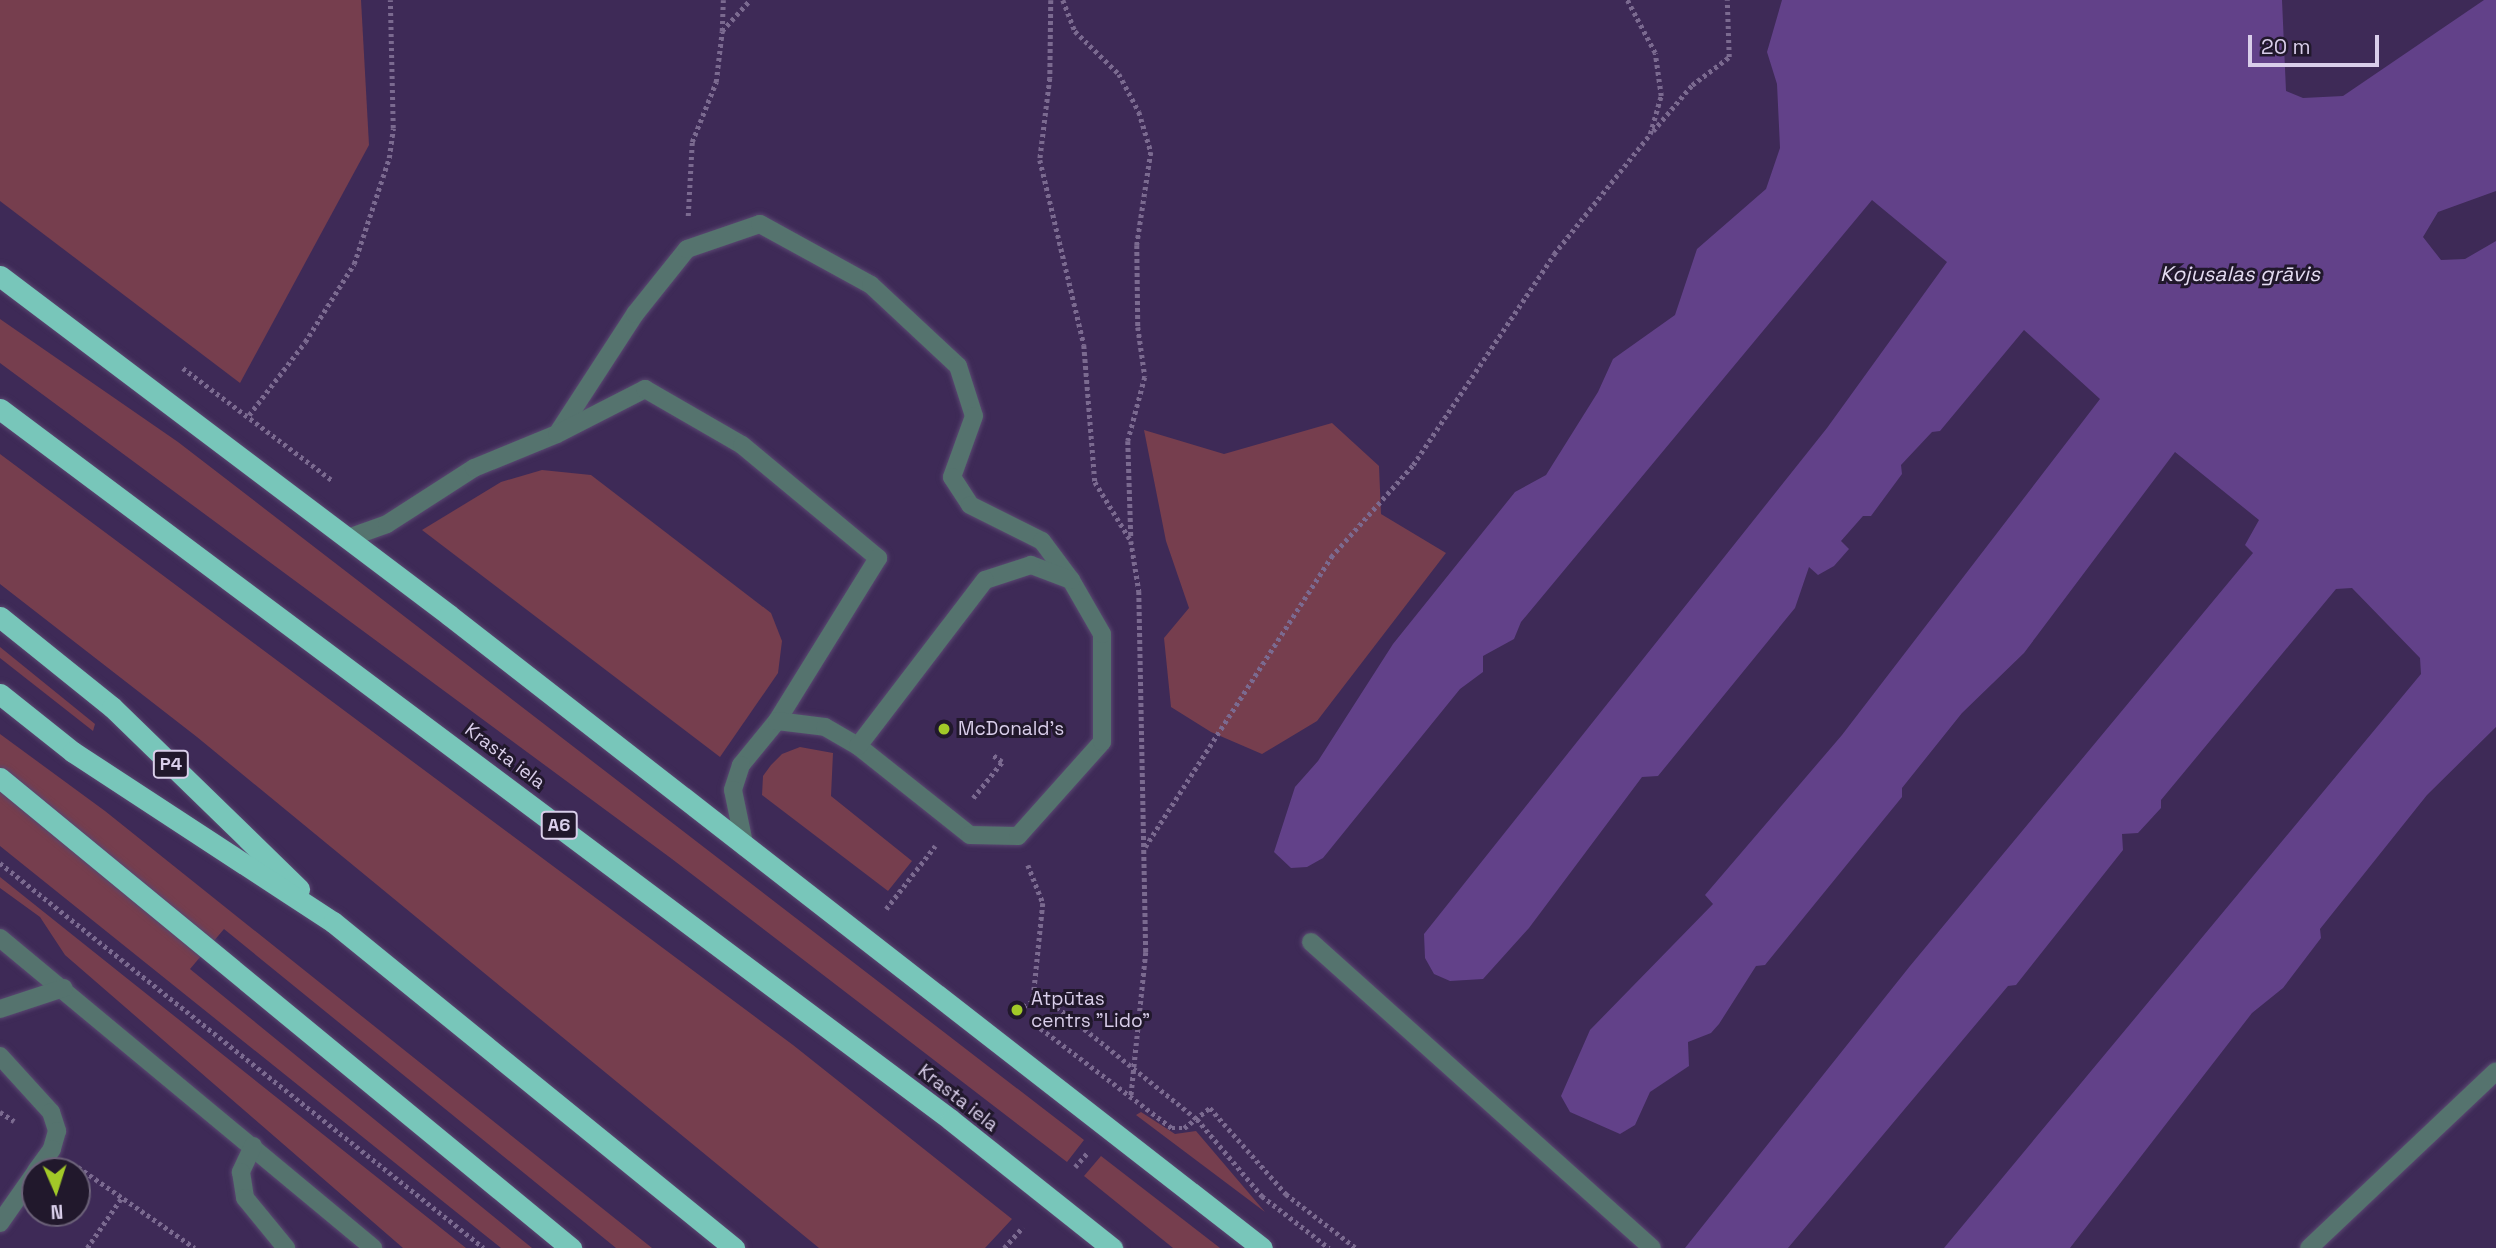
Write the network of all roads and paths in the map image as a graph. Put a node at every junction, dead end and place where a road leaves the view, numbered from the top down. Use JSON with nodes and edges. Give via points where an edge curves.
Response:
{"nodes":[{"id":1,"x":390,"y":0,"type":"edge"},
{"id":2,"x":723,"y":0,"type":"edge"},
{"id":3,"x":750,"y":0,"type":"edge"},
{"id":4,"x":1051,"y":0,"type":"edge"},
{"id":5,"x":1063,"y":0,"type":"edge"},
{"id":6,"x":1627,"y":0,"type":"edge"},
{"id":7,"x":1727,"y":0,"type":"edge"},
{"id":8,"x":722,"y":31,"type":"junction"},
{"id":9,"x":1650,"y":134,"type":"junction"},
{"id":10,"x":687,"y":249,"type":"junction"},
{"id":11,"x":0,"y":276,"type":"edge"},
{"id":12,"x":0,"y":294,"type":"edge"},
{"id":13,"x":80,"y":337,"type":"junction"},
{"id":14,"x":0,"y":409,"type":"edge"},
{"id":15,"x":557,"y":434,"type":"junction"},
{"id":16,"x":222,"y":443,"type":"junction"},
{"id":17,"x":348,"y":538,"type":"junction"},
{"id":18,"x":1131,"y":541,"type":"junction"},
{"id":19,"x":1071,"y":580,"type":"junction"},
{"id":20,"x":0,"y":617,"type":"edge"},
{"id":21,"x":0,"y":694,"type":"edge"},
{"id":22,"x":777,"y":721,"type":"junction"},
{"id":23,"x":858,"y":746,"type":"junction"},
{"id":24,"x":0,"y":778,"type":"edge"},
{"id":25,"x":1017,"y":836,"type":"junction"},
{"id":26,"x":1144,"y":847,"type":"junction"},
{"id":27,"x":745,"y":848,"type":"junction"},
{"id":28,"x":0,"y":863,"type":"edge"},
{"id":29,"x":333,"y":922,"type":"junction"},
{"id":30,"x":0,"y":938,"type":"edge"},
{"id":31,"x":1311,"y":942,"type":"dead end"},
{"id":32,"x":64,"y":988,"type":"junction"},
{"id":33,"x":1032,"y":1001,"type":"junction"},
{"id":34,"x":0,"y":1009,"type":"edge"},
{"id":35,"x":0,"y":1056,"type":"edge"},
{"id":36,"x":1133,"y":1065,"type":"junction"},
{"id":37,"x":2496,"y":1071,"type":"edge"},
{"id":38,"x":1131,"y":1099,"type":"junction"},
{"id":39,"x":1127,"y":1104,"type":"dead end"},
{"id":40,"x":0,"y":1112,"type":"edge"},
{"id":41,"x":1196,"y":1119,"type":"junction"},
{"id":42,"x":253,"y":1146,"type":"junction"},
{"id":43,"x":1091,"y":1148,"type":"dead end"},
{"id":44,"x":52,"y":1149,"type":"junction"},
{"id":45,"x":46,"y":1157,"type":"edge"},
{"id":46,"x":1075,"y":1167,"type":"dead end"},
{"id":47,"x":21,"y":1193,"type":"edge"},
{"id":48,"x":122,"y":1197,"type":"junction"},
{"id":49,"x":0,"y":1223,"type":"edge"},
{"id":50,"x":1023,"y":1227,"type":"dead end"},
{"id":51,"x":87,"y":1248,"type":"edge"},
{"id":52,"x":195,"y":1248,"type":"edge"},
{"id":53,"x":286,"y":1248,"type":"edge"},
{"id":54,"x":373,"y":1248,"type":"edge"},
{"id":55,"x":484,"y":1248,"type":"edge"},
{"id":56,"x":571,"y":1248,"type":"edge"},
{"id":57,"x":734,"y":1248,"type":"edge"},
{"id":58,"x":1004,"y":1248,"type":"edge"},
{"id":59,"x":1112,"y":1248,"type":"edge"},
{"id":60,"x":1262,"y":1248,"type":"edge"},
{"id":61,"x":1329,"y":1248,"type":"edge"},
{"id":62,"x":1356,"y":1248,"type":"edge"},
{"id":63,"x":1653,"y":1248,"type":"edge"},
{"id":64,"x":2309,"y":1248,"type":"edge"}],
"edges":[{"from":1,"to":16,"type":"path","via":[[393,128],[389,158],[354,264],[305,342]]},
{"from":2,"to":8,"type":"path"},
{"from":3,"to":8,"type":"path"},
{"from":4,"to":18,"type":"path","via":[[1050,78],[1040,160],[1084,345],[1095,482]]},
{"from":5,"to":18,"type":"path","via":[[1075,31],[1119,74],[1139,112],[1151,152],[1138,245],[1138,327],[1145,377],[1128,442]]},
{"from":6,"to":9,"type":"path","via":[[1655,53],[1661,96]]},
{"from":7,"to":9,"type":"path","via":[[1729,57],[1692,85]]},
{"from":8,"to":10,"type":"path","via":[[716,82],[692,142]]},
{"from":9,"to":26,"type":"path","via":[[1554,254],[1413,465],[1331,557]]},
{"from":10,"to":15,"type":"lane","via":[[635,314]]},
{"from":10,"to":19,"type":"lane","via":[[760,224],[871,285],[958,366],[974,416],[952,477],[970,505],[1042,541]]},
{"from":11,"to":13,"type":"highway"},
{"from":12,"to":13,"type":"highway"},
{"from":13,"to":16,"type":"highway"},
{"from":14,"to":59,"type":"highway","name":"Krasta iela","number":"A6","via":[[951,1120]]},
{"from":15,"to":17,"type":"lane","via":[[474,468],[387,524]]},
{"from":15,"to":22,"type":"lane","via":[[645,389],[743,445],[878,558]]},
{"from":16,"to":17,"type":"highway"},
{"from":17,"to":27,"type":"highway"},
{"from":18,"to":26,"type":"path","via":[[1139,591]]},
{"from":19,"to":23,"type":"lane","via":[[1031,565],[985,580]]},
{"from":19,"to":25,"type":"lane","via":[[1102,634],[1102,742]]},
{"from":20,"to":29,"type":"highway","number":"P4","via":[[112,707]]},
{"from":21,"to":29,"type":"highway","via":[[73,752]]},
{"from":22,"to":23,"type":"lane","via":[[825,727]]},
{"from":22,"to":27,"type":"lane","via":[[741,765],[733,790]]},
{"from":23,"to":25,"type":"lane","via":[[971,835]]},
{"from":24,"to":56,"type":"highway"},
{"from":25,"to":33,"type":"path","via":[[1043,902]]},
{"from":26,"to":36,"type":"path","via":[[1146,952]]},
{"from":27,"to":60,"type":"highway"},
{"from":28,"to":55,"type":"path"},
{"from":29,"to":57,"type":"highway"},
{"from":30,"to":32,"type":"lane"},
{"from":31,"to":63,"type":"lane"},
{"from":32,"to":34,"type":"lane"},
{"from":32,"to":42,"type":"lane"},
{"from":33,"to":36,"type":"path","via":[[1056,1007]]},
{"from":33,"to":38,"type":"path","via":[[1017,1010]]},
{"from":35,"to":44,"type":"lane","via":[[51,1112],[57,1131]]},
{"from":36,"to":38,"type":"path"},
{"from":36,"to":41,"type":"path"},
{"from":37,"to":64,"type":"lane"},
{"from":38,"to":39,"type":"path"},
{"from":38,"to":41,"type":"path","via":[[1172,1128],[1184,1128]]},
{"from":40,"to":44,"type":"path"},
{"from":41,"to":61,"type":"path","via":[[1262,1196]]},
{"from":41,"to":62,"type":"path","via":[[1210,1108],[1286,1195]]},
{"from":42,"to":53,"type":"lane","via":[[241,1172],[245,1198]]},
{"from":42,"to":54,"type":"lane"},
{"from":43,"to":46,"type":"path"},
{"from":44,"to":45,"type":"lane"},
{"from":44,"to":48,"type":"path"},
{"from":47,"to":49,"type":"lane"},
{"from":48,"to":51,"type":"path"},
{"from":48,"to":52,"type":"path"},
{"from":50,"to":58,"type":"path"}]}
